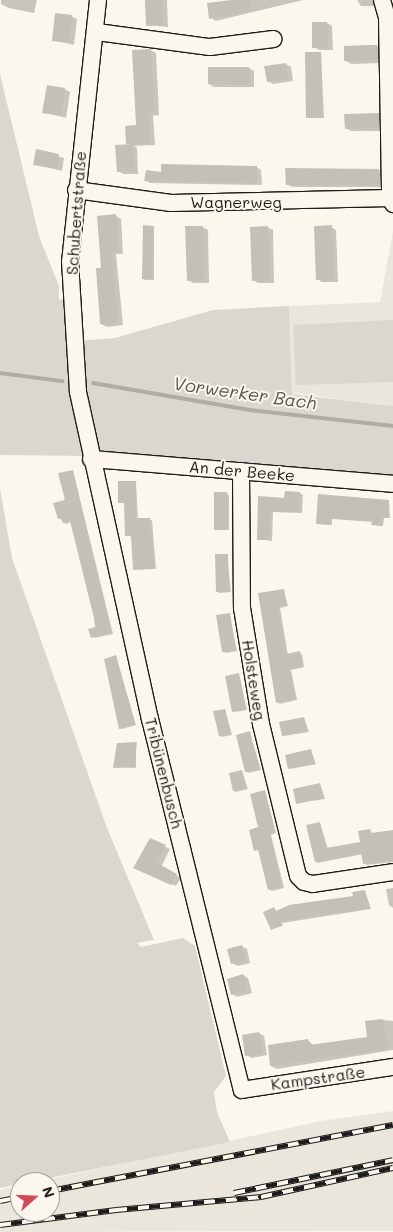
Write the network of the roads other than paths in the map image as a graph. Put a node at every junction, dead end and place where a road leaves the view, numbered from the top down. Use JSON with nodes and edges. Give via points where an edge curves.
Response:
{"nodes":[{"id":1,"x":98,"y":0,"type":"edge"},
{"id":2,"x":382,"y":0,"type":"edge"},
{"id":3,"x":96,"y":32,"type":"junction"},
{"id":4,"x":273,"y":39,"type":"dead end"},
{"id":5,"x":76,"y":190,"type":"junction"},
{"id":6,"x":391,"y":201,"type":"edge"},
{"id":7,"x":90,"y":457,"type":"junction"},
{"id":8,"x":241,"y":471,"type":"junction"},
{"id":9,"x":393,"y":484,"type":"edge"},
{"id":10,"x":393,"y":872,"type":"edge"},
{"id":11,"x":393,"y":1067,"type":"edge"},
{"id":12,"x":242,"y":1090,"type":"joint"}],
"edges":[{"from":1,"to":3,"type":"street","name":"Schubertstraße"},
{"from":2,"to":6,"type":"street","via":[[387,18]]},
{"from":3,"to":4,"type":"street","via":[[210,47]]},
{"from":3,"to":5,"type":"street","name":"Schubertstraße"},
{"from":5,"to":6,"type":"street","name":"Wagnerweg","via":[[172,202]]},
{"from":5,"to":7,"type":"street","name":"Schubertstraße","via":[[70,261],[71,301],[78,392]]},
{"from":7,"to":8,"type":"street","name":"An der Beeke"},
{"from":7,"to":12,"type":"street","name":"Tribünenbusch","via":[[150,720]]},
{"from":8,"to":9,"type":"street","name":"An der Beeke"},
{"from":8,"to":10,"type":"street","name":"Holsteweg","via":[[242,608],[261,724],[298,876],[304,882]]},
{"from":11,"to":12,"type":"street","name":"Kampstraße"}]}
